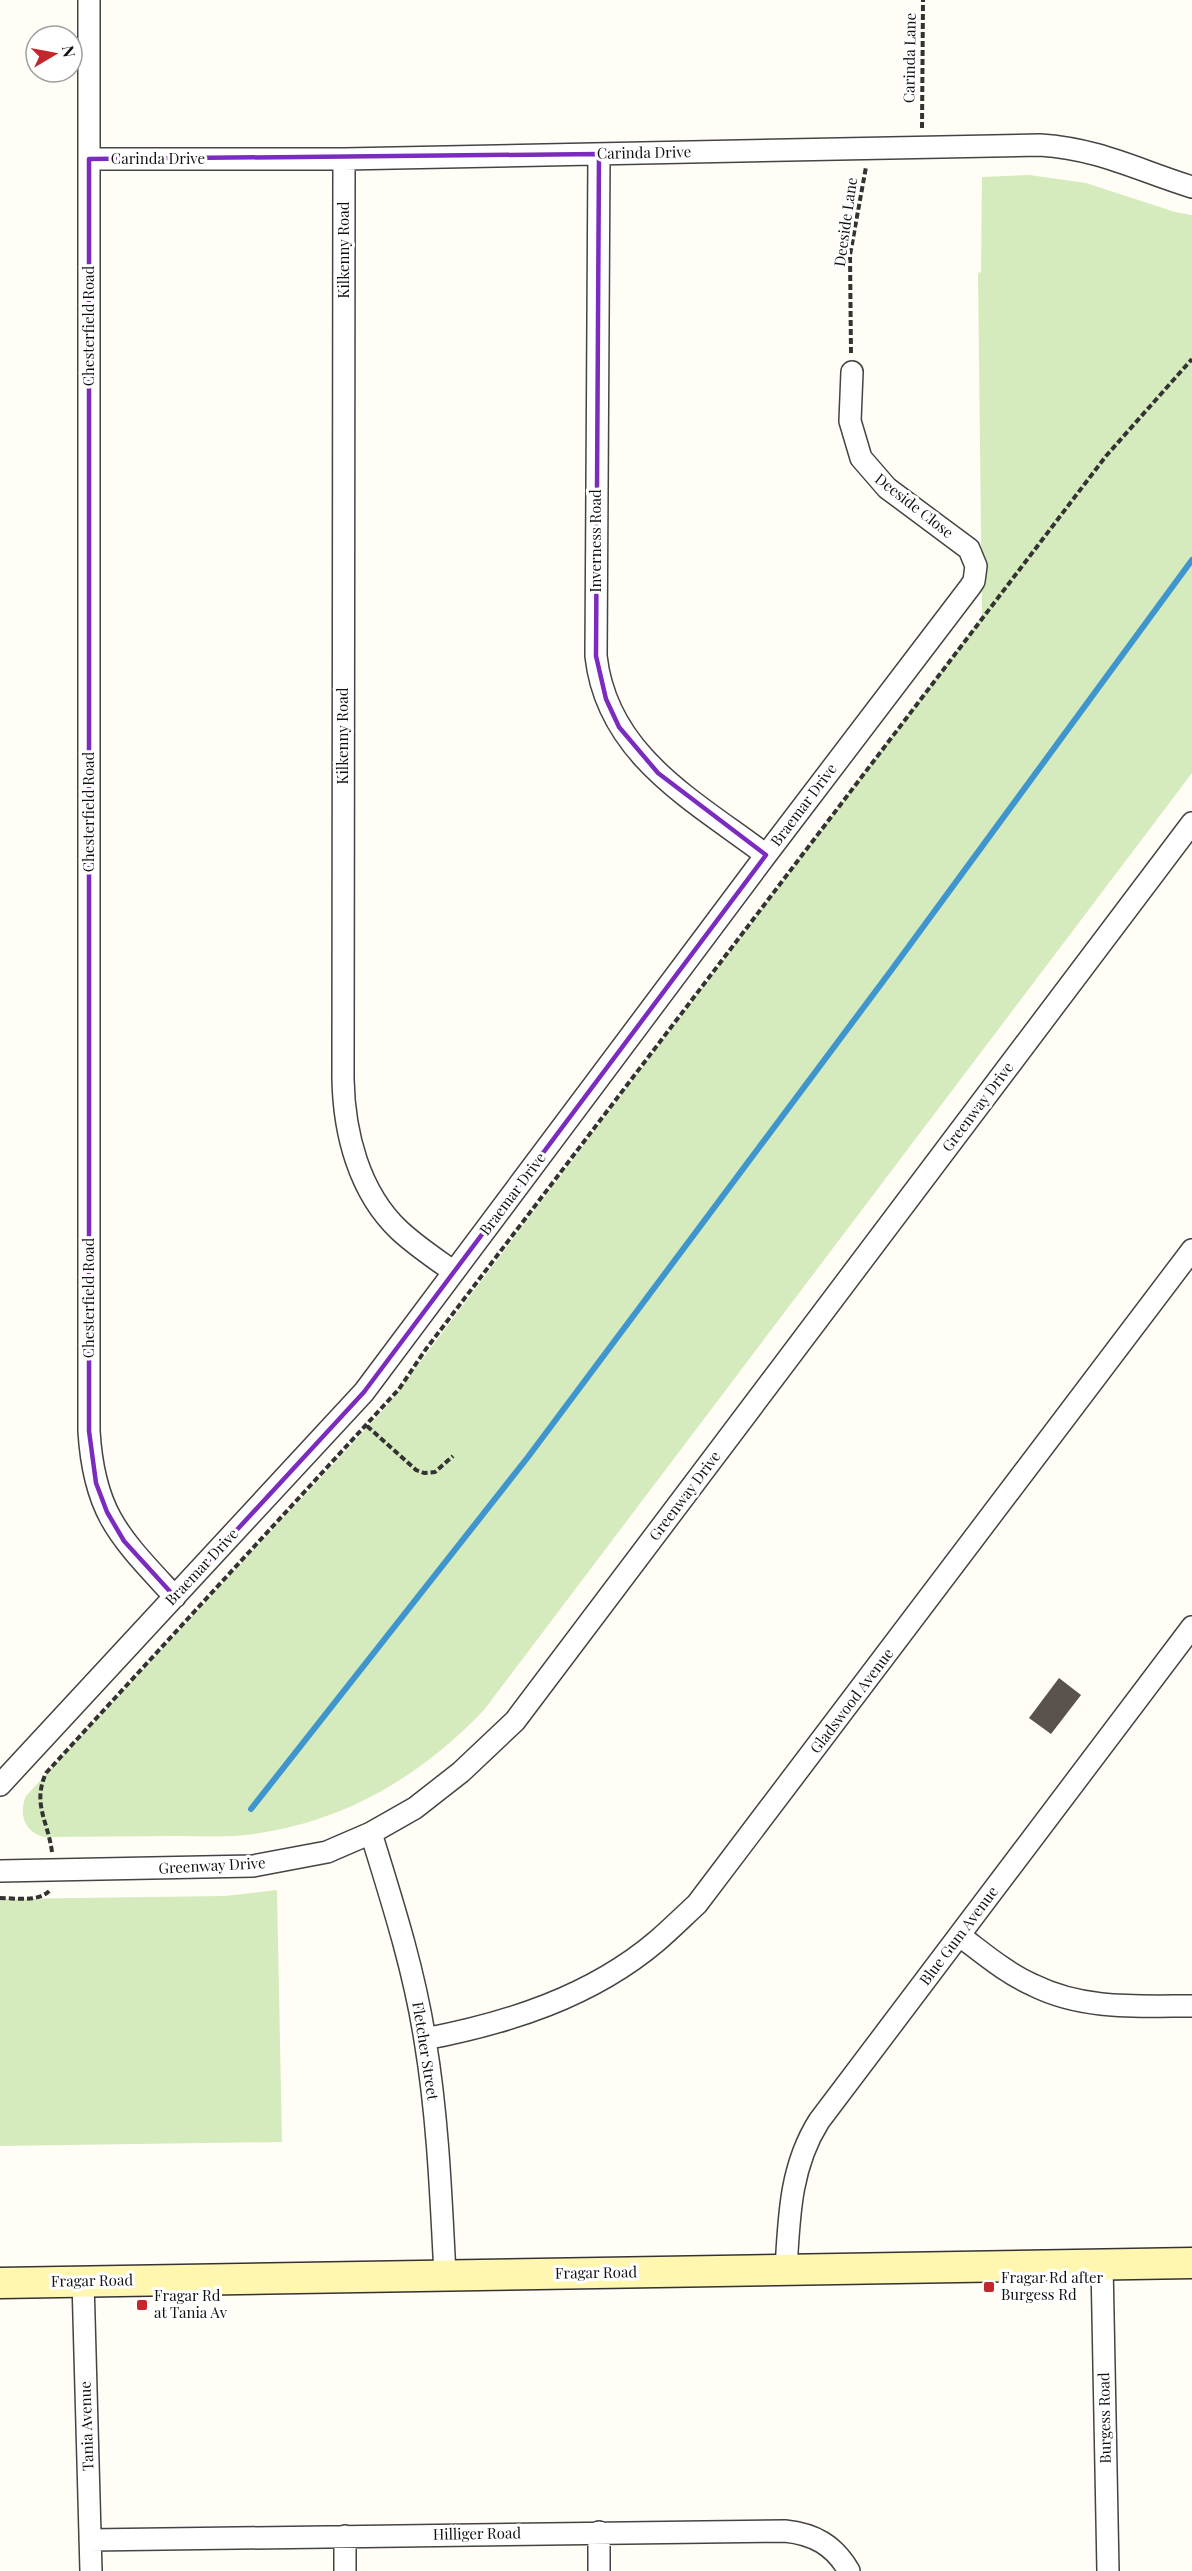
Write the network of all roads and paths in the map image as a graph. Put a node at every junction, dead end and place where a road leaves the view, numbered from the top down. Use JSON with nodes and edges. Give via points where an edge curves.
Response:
{"nodes":[{"id":1,"x":89,"y":0,"type":"edge"},
{"id":2,"x":923,"y":0,"type":"edge"},
{"id":3,"x":922,"y":117,"type":"dead end"},
{"id":4,"x":865,"y":148,"type":"junction"},
{"id":5,"x":599,"y":154,"type":"junction"},
{"id":6,"x":89,"y":159,"type":"junction"},
{"id":7,"x":344,"y":159,"type":"junction"},
{"id":8,"x":1192,"y":187,"type":"edge"},
{"id":9,"x":852,"y":372,"type":"joint"},
{"id":10,"x":976,"y":566,"type":"joint"},
{"id":11,"x":1192,"y":823,"type":"edge"},
{"id":12,"x":766,"y":855,"type":"junction"},
{"id":13,"x":1192,"y":1250,"type":"edge"},
{"id":14,"x":454,"y":1272,"type":"junction"},
{"id":15,"x":367,"y":1426,"type":"dead end"},
{"id":16,"x":453,"y":1456,"type":"dead end"},
{"id":17,"x":175,"y":1597,"type":"junction"},
{"id":18,"x":1192,"y":1627,"type":"edge"},
{"id":19,"x":0,"y":1785,"type":"edge"},
{"id":20,"x":371,"y":1833,"type":"junction"},
{"id":21,"x":0,"y":1871,"type":"edge"},
{"id":22,"x":52,"y":1888,"type":"dead end"},
{"id":23,"x":0,"y":1898,"type":"edge"},
{"id":24,"x":960,"y":1936,"type":"junction"},
{"id":25,"x":1192,"y":2006,"type":"edge"},
{"id":26,"x":425,"y":2039,"type":"junction"},
{"id":27,"x":1192,"y":2263,"type":"edge"},
{"id":28,"x":1102,"y":2264,"type":"junction"},
{"id":29,"x":786,"y":2270,"type":"junction"},
{"id":30,"x":445,"y":2275,"type":"junction"},
{"id":31,"x":83,"y":2281,"type":"junction"},
{"id":32,"x":0,"y":2283,"type":"edge"},
{"id":33,"x":599,"y":2532,"type":"junction"},
{"id":34,"x":345,"y":2536,"type":"junction"},
{"id":35,"x":90,"y":2540,"type":"junction"},
{"id":36,"x":91,"y":2571,"type":"edge"},
{"id":37,"x":345,"y":2571,"type":"edge"},
{"id":38,"x":599,"y":2571,"type":"edge"},
{"id":39,"x":849,"y":2571,"type":"edge"},
{"id":40,"x":1108,"y":2571,"type":"edge"}],
"edges":[{"from":1,"to":6,"type":"street","name":"Chesterfield Road"},
{"from":2,"to":3,"type":"path","name":"Carinda Lane"},
{"from":4,"to":5,"type":"street","name":"Carinda Drive"},
{"from":4,"to":8,"type":"street","name":"Carinda Drive","via":[[1063,146],[1123,161]]},
{"from":4,"to":9,"type":"path","name":"Deeside Lane","via":[[866,167],[850,255]]},
{"from":5,"to":7,"type":"street","name":"Carinda Drive"},
{"from":5,"to":12,"type":"street","name":"Inverness Road","via":[[598,673],[612,713],[637,753]]},
{"from":6,"to":7,"type":"street","name":"Carinda Drive"},
{"from":6,"to":17,"type":"street","name":"Chesterfield Road","via":[[89,1440],[96,1483],[115,1528]]},
{"from":7,"to":14,"type":"street","name":"Kilkenny Road","via":[[345,1116],[354,1155],[378,1204],[400,1230]]},
{"from":9,"to":10,"type":"street","name":"Deeside Close","via":[[850,422],[861,458],[887,488],[969,549]]},
{"from":10,"to":12,"type":"street","name":"Braemar Drive","via":[[970,587]]},
{"from":11,"to":20,"type":"street","name":"Greenway Drive","via":[[515,1721],[461,1772],[415,1808]]},
{"from":12,"to":14,"type":"street","name":"Braemar Drive"},
{"from":13,"to":26,"type":"street","name":"Gladswood Avenue","via":[[697,1904],[655,1942],[576,1994],[502,2021]]},
{"from":14,"to":17,"type":"street","name":"Braemar Drive","via":[[364,1392]]},
{"from":15,"to":16,"type":"path","via":[[420,1472],[435,1472]]},
{"from":17,"to":19,"type":"street","name":"Braemar Drive"},
{"from":18,"to":24,"type":"street","name":"Blue Gum Avenue"},
{"from":20,"to":21,"type":"street","name":"Greenway Drive","via":[[327,1852],[253,1866]]},
{"from":20,"to":26,"type":"street","name":"Fletcher Street","via":[[409,1962]]},
{"from":22,"to":23,"type":"path","via":[[35,1899]]},
{"from":24,"to":25,"type":"street","via":[[1014,1975],[1067,1998],[1116,2006]]},
{"from":24,"to":29,"type":"street","name":"Blue Gum Avenue","via":[[811,2134],[790,2201]]},
{"from":26,"to":30,"type":"street","name":"Fletcher Street","via":[[435,2121]]},
{"from":27,"to":28,"type":"street","name":"Fragar Road"},
{"from":28,"to":29,"type":"street","name":"Fragar Road"},
{"from":28,"to":40,"type":"street","name":"Burgess Road"},
{"from":29,"to":30,"type":"street","name":"Fragar Road"},
{"from":30,"to":31,"type":"street","name":"Fragar Road"},
{"from":31,"to":32,"type":"street","name":"Fragar Road"},
{"from":31,"to":35,"type":"street","name":"Tania Avenue"},
{"from":33,"to":34,"type":"street","name":"Hilliger Road"},
{"from":33,"to":38,"type":"street"},
{"from":33,"to":39,"type":"street","name":"Hilliger Road","via":[[800,2532],[832,2548]]},
{"from":34,"to":35,"type":"street","name":"Hilliger Road"},
{"from":34,"to":37,"type":"street"},
{"from":35,"to":36,"type":"street","name":"Tania Avenue"}]}
